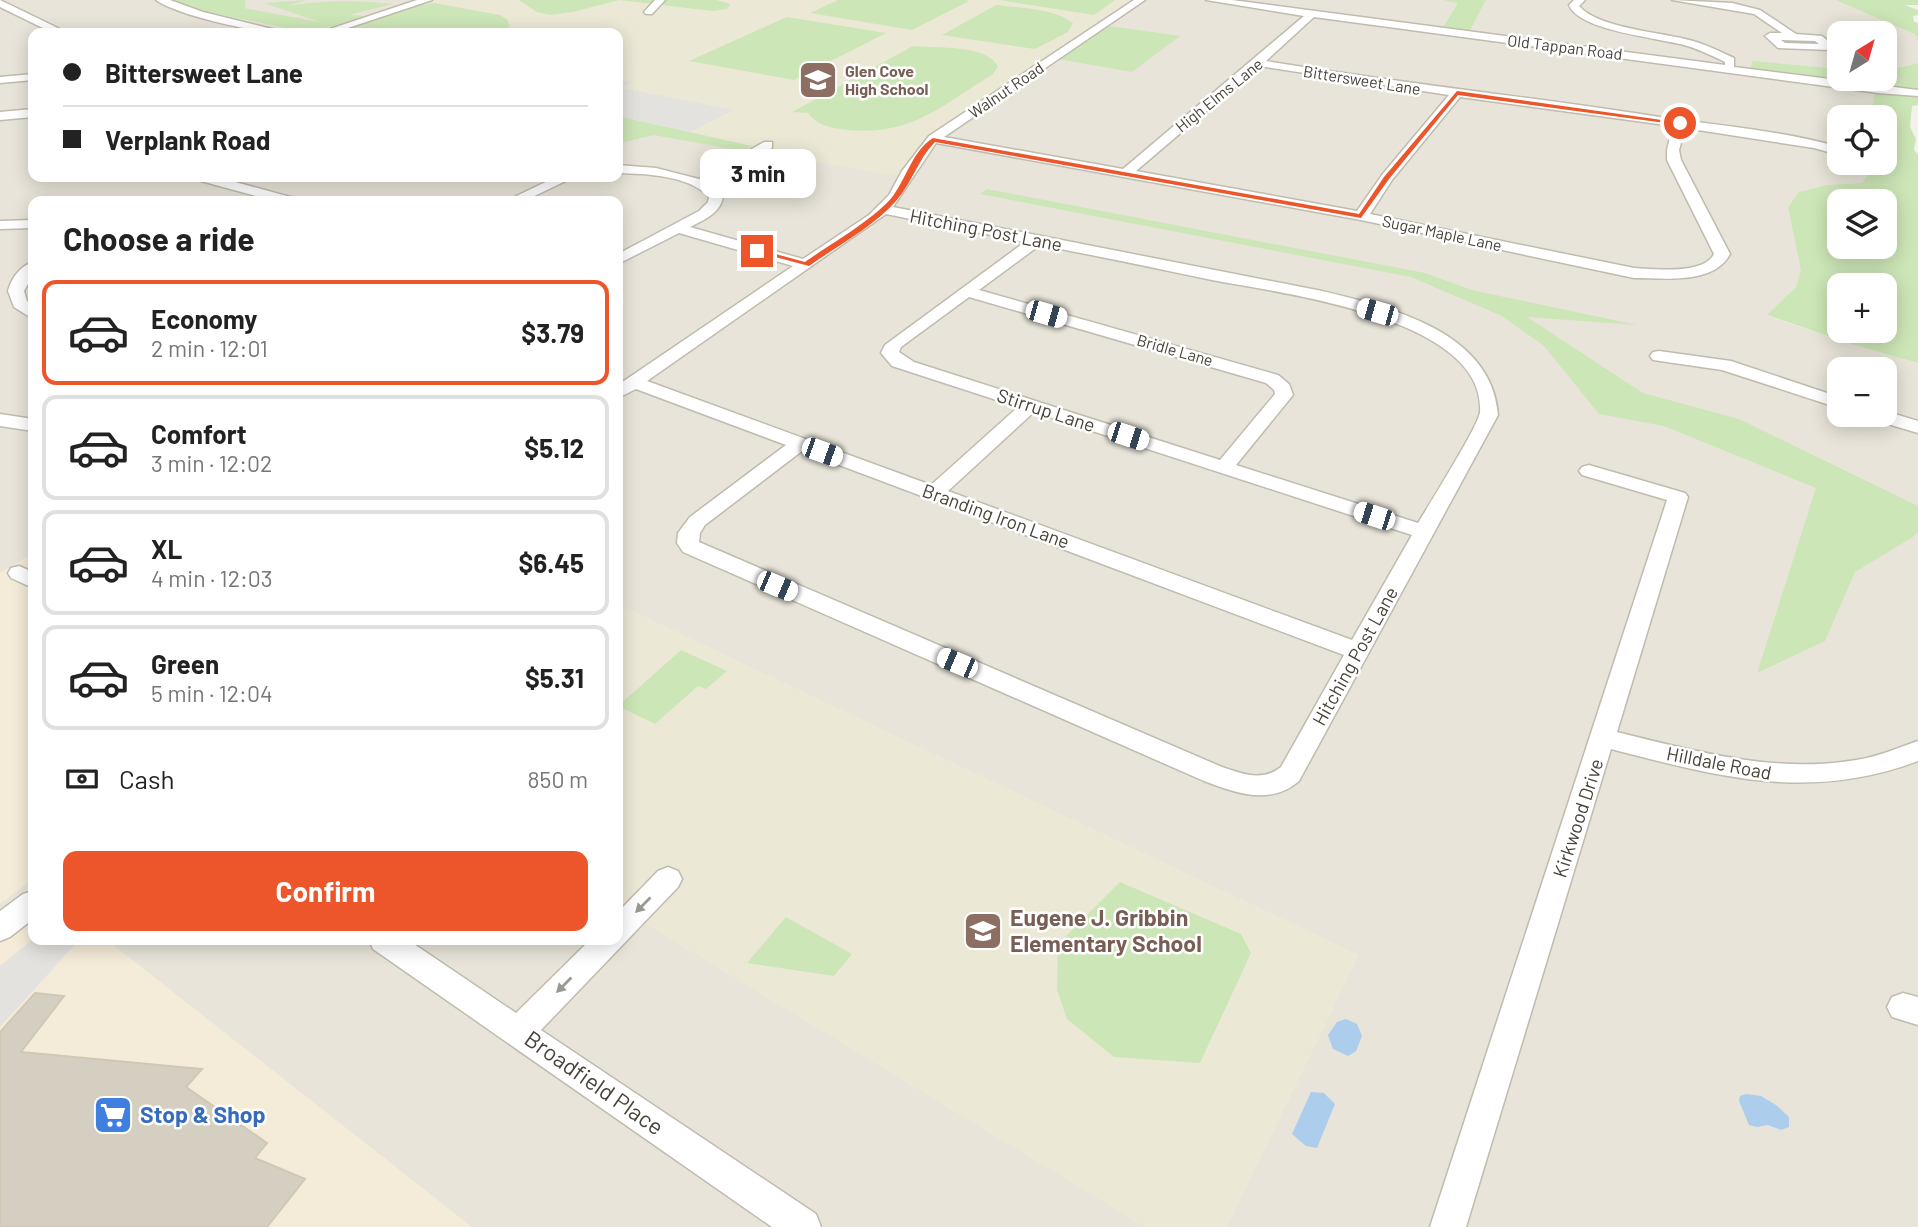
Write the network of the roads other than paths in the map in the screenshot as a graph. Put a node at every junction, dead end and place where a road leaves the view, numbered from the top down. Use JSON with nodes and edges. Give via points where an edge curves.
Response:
{"nodes":[{"id":1,"x":161,"y":0,"type":"edge"},
{"id":2,"x":427,"y":0,"type":"edge"},
{"id":3,"x":660,"y":0,"type":"edge"},
{"id":4,"x":1140,"y":0,"type":"edge"},
{"id":5,"x":1212,"y":0,"type":"edge"},
{"id":6,"x":1580,"y":0,"type":"edge"},
{"id":7,"x":1677,"y":0,"type":"edge"},
{"id":8,"x":1,"y":1,"type":"edge"},
{"id":9,"x":649,"y":12,"type":"dead end"},
{"id":10,"x":1312,"y":14,"type":"junction"},
{"id":11,"x":51,"y":28,"type":"edge"},
{"id":12,"x":261,"y":28,"type":"edge"},
{"id":13,"x":339,"y":28,"type":"edge"},
{"id":14,"x":1794,"y":37,"type":"dead end"},
{"id":15,"x":1259,"y":63,"type":"junction"},
{"id":16,"x":1721,"y":68,"type":"junction"},
{"id":17,"x":28,"y":77,"type":"edge"},
{"id":18,"x":1,"y":80,"type":"edge"},
{"id":19,"x":1457,"y":93,"type":"junction"},
{"id":20,"x":1918,"y":93,"type":"edge"},
{"id":21,"x":28,"y":113,"type":"edge"},
{"id":22,"x":0,"y":116,"type":"edge"},
{"id":23,"x":1680,"y":123,"type":"junction"},
{"id":24,"x":933,"y":139,"type":"junction"},
{"id":25,"x":768,"y":145,"type":"dead end"},
{"id":26,"x":1827,"y":148,"type":"edge"},
{"id":27,"x":623,"y":169,"type":"edge"},
{"id":28,"x":1125,"y":174,"type":"junction"},
{"id":29,"x":220,"y":182,"type":"edge"},
{"id":30,"x":556,"y":182,"type":"edge"},
{"id":31,"x":702,"y":183,"type":"junction"},
{"id":32,"x":271,"y":196,"type":"edge"},
{"id":33,"x":524,"y":196,"type":"edge"},
{"id":34,"x":884,"y":209,"type":"junction"},
{"id":35,"x":1361,"y":216,"type":"junction"},
{"id":36,"x":28,"y":224,"type":"edge"},
{"id":37,"x":0,"y":225,"type":"edge"},
{"id":38,"x":677,"y":229,"type":"junction"},
{"id":39,"x":1037,"y":240,"type":"junction"},
{"id":40,"x":623,"y":257,"type":"edge"},
{"id":41,"x":806,"y":265,"type":"junction"},
{"id":42,"x":28,"y":271,"type":"edge"},
{"id":43,"x":967,"y":291,"type":"junction"},
{"id":44,"x":28,"y":310,"type":"edge"},
{"id":45,"x":1659,"y":356,"type":"dead end"},
{"id":46,"x":626,"y":388,"type":"edge"},
{"id":47,"x":1827,"y":399,"type":"edge"},
{"id":48,"x":1031,"y":405,"type":"junction"},
{"id":49,"x":0,"y":420,"type":"edge"},
{"id":50,"x":1897,"y":421,"type":"edge"},
{"id":51,"x":28,"y":424,"type":"edge"},
{"id":52,"x":1918,"y":427,"type":"edge"},
{"id":53,"x":799,"y":444,"type":"junction"},
{"id":54,"x":1224,"y":467,"type":"junction"},
{"id":55,"x":1589,"y":471,"type":"dead end"},
{"id":56,"x":934,"y":494,"type":"junction"},
{"id":57,"x":1424,"y":532,"type":"junction"},
{"id":58,"x":1359,"y":650,"type":"junction"},
{"id":59,"x":1603,"y":738,"type":"junction"},
{"id":60,"x":1918,"y":751,"type":"edge"},
{"id":61,"x":668,"y":880,"type":"dead end"},
{"id":62,"x":28,"y":907,"type":"edge"},
{"id":63,"x":623,"y":926,"type":"edge"},
{"id":64,"x":0,"y":928,"type":"edge"},
{"id":65,"x":391,"y":945,"type":"edge"},
{"id":66,"x":604,"y":945,"type":"edge"},
{"id":67,"x":519,"y":1031,"type":"junction"},
{"id":68,"x":803,"y":1227,"type":"edge"},
{"id":69,"x":1448,"y":1227,"type":"edge"}],
"edges":[{"from":1,"to":12,"type":"street"},
{"from":2,"to":13,"type":"street"},
{"from":3,"to":9,"type":"street"},
{"from":4,"to":24,"type":"street","name":"Walnut Road"},
{"from":5,"to":10,"type":"street","name":"Old Tappan Road"},
{"from":6,"to":16,"type":"street","via":[[1574,5],[1576,10],[1597,21],[1689,43],[1718,54],[1714,58]]},
{"from":7,"to":14,"type":"street","via":[[1757,12]]},
{"from":8,"to":11,"type":"street"},
{"from":10,"to":15,"type":"street","name":"High Elms Lane"},
{"from":10,"to":16,"type":"street","name":"Old Tappan Road"},
{"from":15,"to":19,"type":"street","name":"Bittersweet Lane"},
{"from":15,"to":28,"type":"street","name":"High Elms Lane"},
{"from":16,"to":20,"type":"street","name":"Old Tappan Road"},
{"from":17,"to":18,"type":"street"},
{"from":19,"to":23,"type":"street","name":"Bittersweet Lane"},
{"from":19,"to":35,"type":"street"},
{"from":21,"to":22,"type":"street"},
{"from":23,"to":26,"type":"street","name":"Bittersweet Lane"},
{"from":23,"to":35,"type":"street","name":"Sugar Maple Lane","via":[[1674,160],[1722,254],[1718,262],[1697,271],[1625,272]]},
{"from":24,"to":28,"type":"street","name":"Sugar Maple Lane"},
{"from":24,"to":34,"type":"street","name":"Walnut Road"},
{"from":25,"to":31,"type":"street"},
{"from":27,"to":31,"type":"street"},
{"from":28,"to":35,"type":"street","name":"Sugar Maple Lane"},
{"from":29,"to":32,"type":"street"},
{"from":30,"to":33,"type":"street"},
{"from":31,"to":38,"type":"street","via":[[714,192],[715,204]]},
{"from":34,"to":39,"type":"street","name":"Hitching Post Lane"},
{"from":34,"to":41,"type":"street","name":"Walnut Road"},
{"from":36,"to":37,"type":"street"},
{"from":38,"to":40,"type":"street"},
{"from":38,"to":41,"type":"street"},
{"from":39,"to":43,"type":"street","name":"Stirrup Lane"},
{"from":39,"to":57,"type":"street","name":"Hitching Post Lane","via":[[1362,307],[1421,328],[1454,348],[1484,381],[1489,415]]},
{"from":41,"to":46,"type":"street","name":"Walnut Road"},
{"from":42,"to":44,"type":"street","via":[[14,290]]},
{"from":43,"to":48,"type":"street","name":"Stirrup Lane","via":[[893,345],[890,353],[908,366]]},
{"from":43,"to":54,"type":"street","name":"Bridle Lane","via":[[1272,379],[1284,395]]},
{"from":45,"to":47,"type":"street","via":[[1725,365]]},
{"from":46,"to":53,"type":"street","name":"Branding Iron Lane"},
{"from":48,"to":54,"type":"street","name":"Stirrup Lane"},
{"from":48,"to":56,"type":"street"},
{"from":49,"to":51,"type":"street"},
{"from":50,"to":52,"type":"street"},
{"from":53,"to":56,"type":"street","name":"Branding Iron Lane"},
{"from":53,"to":58,"type":"street","name":"Hitching Post Lane","via":[[697,521],[689,533],[691,547],[1213,774],[1264,788],[1287,778]]},
{"from":54,"to":57,"type":"street","name":"Stirrup Lane"},
{"from":55,"to":59,"type":"street","name":"Kirkwood Drive","via":[[1678,497]]},
{"from":56,"to":58,"type":"street","name":"Branding Iron Lane"},
{"from":57,"to":58,"type":"street","name":"Hitching Post Lane"},
{"from":59,"to":60,"type":"street","name":"Hilldale Road","via":[[1734,769],[1776,774],[1854,771]]},
{"from":59,"to":69,"type":"street","name":"Kirkwood Drive"},
{"from":61,"to":63,"type":"street","one_way":true},
{"from":62,"to":64,"type":"street"},
{"from":65,"to":67,"type":"street","name":"Broadfield Place"},
{"from":66,"to":67,"type":"street","one_way":true},
{"from":67,"to":68,"type":"street","name":"Broadfield Place"}]}
